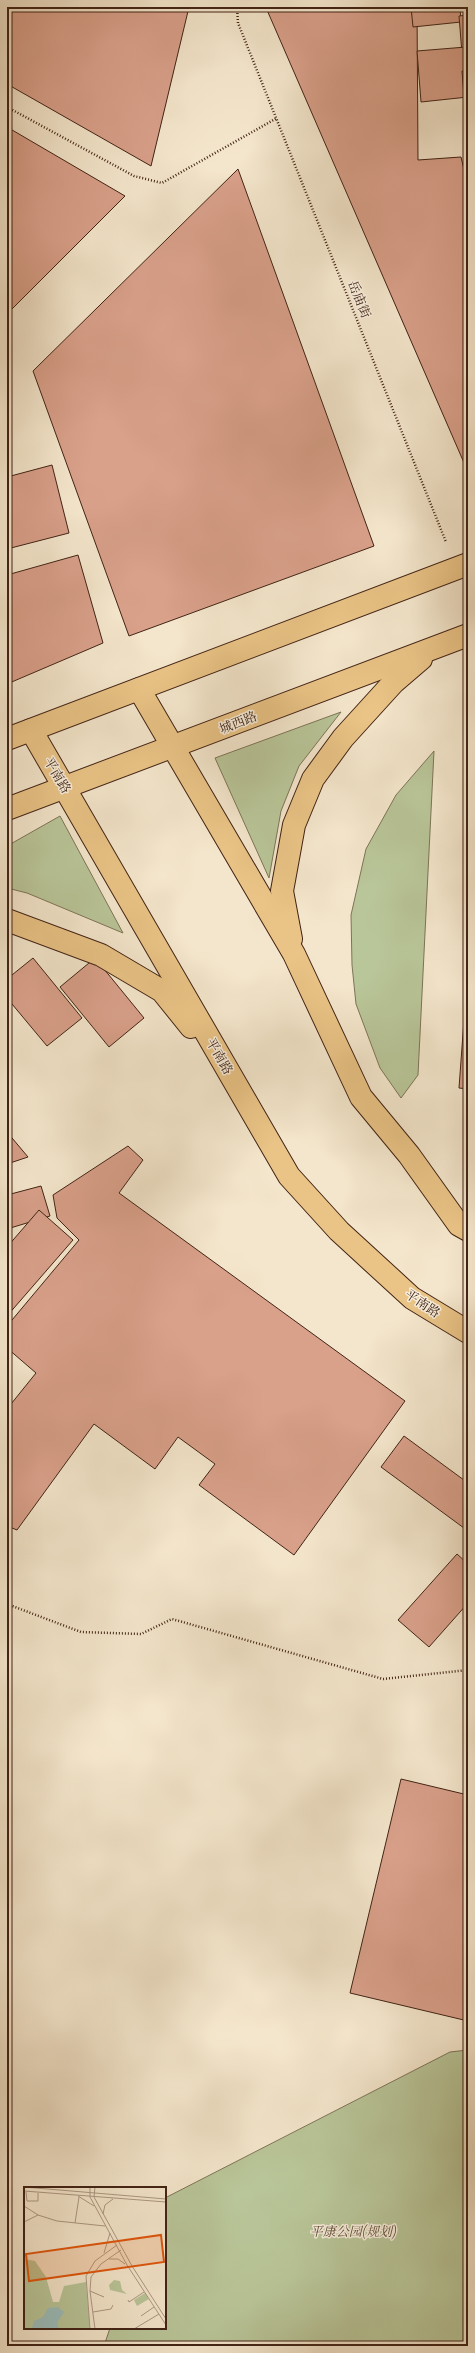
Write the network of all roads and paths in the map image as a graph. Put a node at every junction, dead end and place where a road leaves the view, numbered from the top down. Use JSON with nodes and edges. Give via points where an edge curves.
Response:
{"nodes":[{"id":1,"x":237,"y":7,"type":"edge"},
{"id":2,"x":7,"y":107,"type":"edge"},
{"id":3,"x":278,"y":118,"type":"junction"},
{"id":4,"x":462,"y":567,"type":"edge"},
{"id":5,"x":468,"y":635,"type":"edge"},
{"id":6,"x":434,"y":648,"type":"junction"},
{"id":7,"x":139,"y":689,"type":"junction"},
{"id":8,"x":31,"y":730,"type":"junction"},
{"id":9,"x":7,"y":739,"type":"edge"},
{"id":10,"x":173,"y":746,"type":"junction"},
{"id":11,"x":65,"y":786,"type":"junction"},
{"id":12,"x":7,"y":809,"type":"edge"},
{"id":13,"x":7,"y":920,"type":"edge"},
{"id":14,"x":294,"y":954,"type":"junction"},
{"id":15,"x":234,"y":1081,"type":"junction"},
{"id":16,"x":468,"y":1230,"type":"edge"},
{"id":17,"x":468,"y":1332,"type":"edge"},
{"id":18,"x":7,"y":1604,"type":"edge"},
{"id":19,"x":468,"y":1670,"type":"edge"}],
"edges":[{"from":1,"to":3,"type":"path","name":"岳庙街","via":[[238,22]]},
{"from":2,"to":3,"type":"path","via":[[134,176],[162,182]]},
{"from":3,"to":4,"type":"path","name":"岳庙街"},
{"from":4,"to":7,"type":"main road"},
{"from":5,"to":6,"type":"main road","name":"城西路"},
{"from":6,"to":10,"type":"main road","name":"城西路"},
{"from":6,"to":14,"type":"main road","via":[[393,683],[343,738],[313,779],[294,825],[282,891]]},
{"from":7,"to":8,"type":"main road"},
{"from":7,"to":10,"type":"main road"},
{"from":8,"to":9,"type":"main road"},
{"from":8,"to":11,"type":"main road","name":"平南路"},
{"from":10,"to":11,"type":"main road","name":"城西路"},
{"from":10,"to":14,"type":"main road"},
{"from":11,"to":12,"type":"main road","name":"城西路"},
{"from":11,"to":15,"type":"main road","name":"平南路"},
{"from":13,"to":15,"type":"main road","via":[[101,955],[162,991]]},
{"from":14,"to":16,"type":"main road","via":[[361,1097],[409,1155],[458,1224]]},
{"from":15,"to":17,"type":"main road","name":"平南路","via":[[289,1176],[339,1231],[412,1298]]},
{"from":18,"to":19,"type":"path","via":[[81,1632],[141,1634],[172,1619],[383,1679]]}]}
